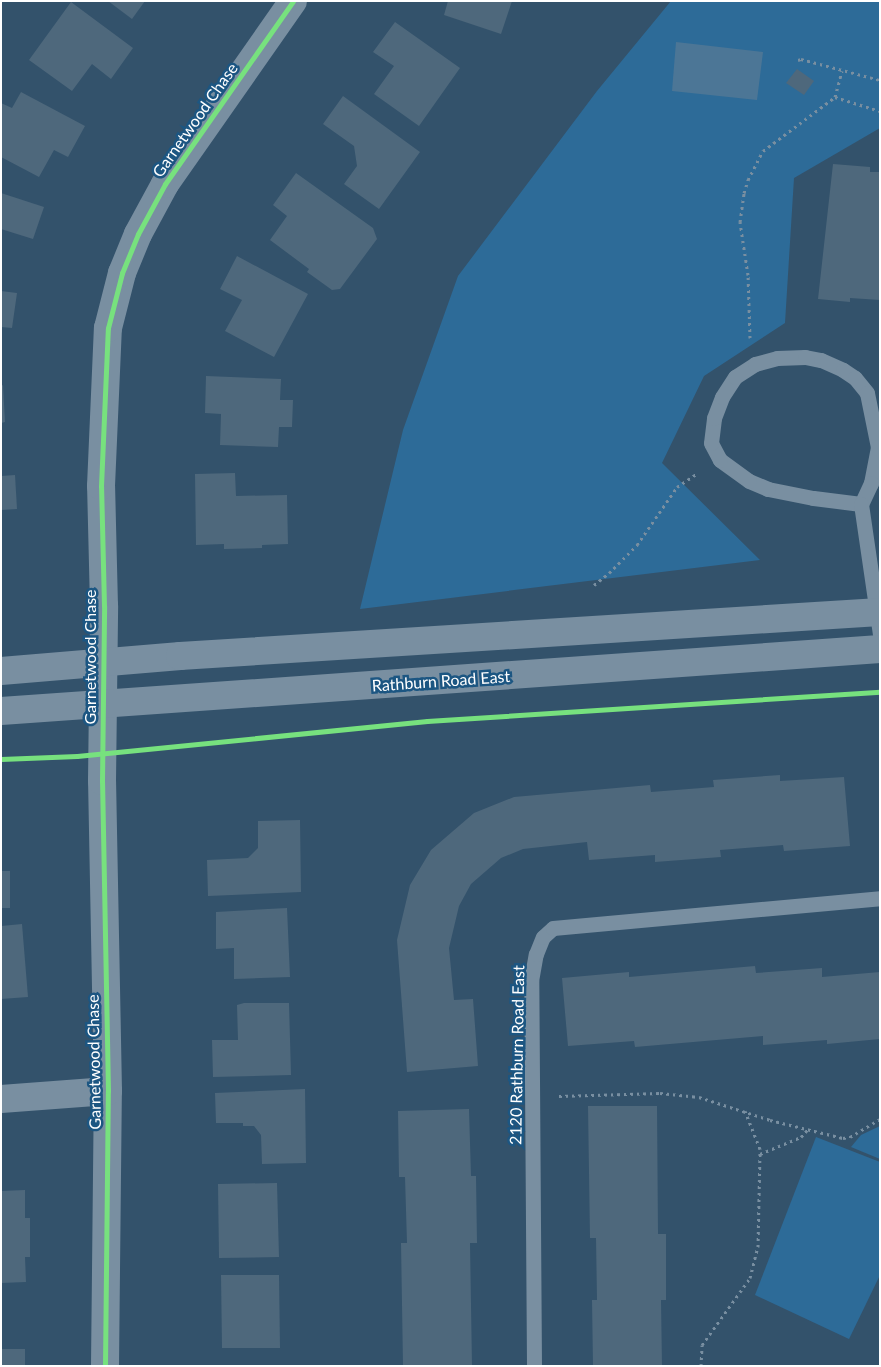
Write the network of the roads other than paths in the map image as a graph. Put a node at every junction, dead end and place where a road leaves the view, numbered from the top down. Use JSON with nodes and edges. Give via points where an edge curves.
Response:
{"nodes":[{"id":1,"x":293,"y":1,"type":"edge"},
{"id":2,"x":879,"y":447,"type":"edge"},
{"id":3,"x":861,"y":504,"type":"junction"},
{"id":4,"x":879,"y":620,"type":"edge"},
{"id":5,"x":880,"y":649,"type":"edge"},
{"id":6,"x":104,"y":662,"type":"junction"},
{"id":7,"x":1,"y":671,"type":"edge"},
{"id":8,"x":102,"y":704,"type":"junction"},
{"id":9,"x":1,"y":711,"type":"edge"},
{"id":10,"x":880,"y":898,"type":"edge"},
{"id":11,"x":108,"y":1091,"type":"junction"},
{"id":12,"x":1,"y":1099,"type":"edge"},
{"id":13,"x":105,"y":1366,"type":"edge"},
{"id":14,"x":534,"y":1366,"type":"edge"}],
"edges":[{"from":1,"to":6,"type":"street","name":"Garnetwood Chase","via":[[164,184],[122,273],[108,338],[101,486]]},
{"from":2,"to":3,"type":"lane"},
{"from":2,"to":3,"type":"lane","via":[[867,393],[855,378],[821,360],[805,357],[777,358],[751,366],[735,378],[722,397],[714,418],[711,443],[720,460],[743,477],[768,489]]},
{"from":3,"to":4,"type":"lane"},
{"from":4,"to":6,"type":"street"},
{"from":5,"to":8,"type":"street","name":"Rathburn Road East"},
{"from":6,"to":7,"type":"street"},
{"from":6,"to":8,"type":"street","name":"Garnetwood Chase"},
{"from":8,"to":9,"type":"street","name":"Rathburn Road East"},
{"from":8,"to":11,"type":"street","name":"Garnetwood Chase"},
{"from":10,"to":14,"type":"lane","name":"2120 Rathburn Road East","via":[[553,928],[543,937],[531,981]]},
{"from":11,"to":12,"type":"street"},
{"from":11,"to":13,"type":"street","name":"Garnetwood Chase"}]}
